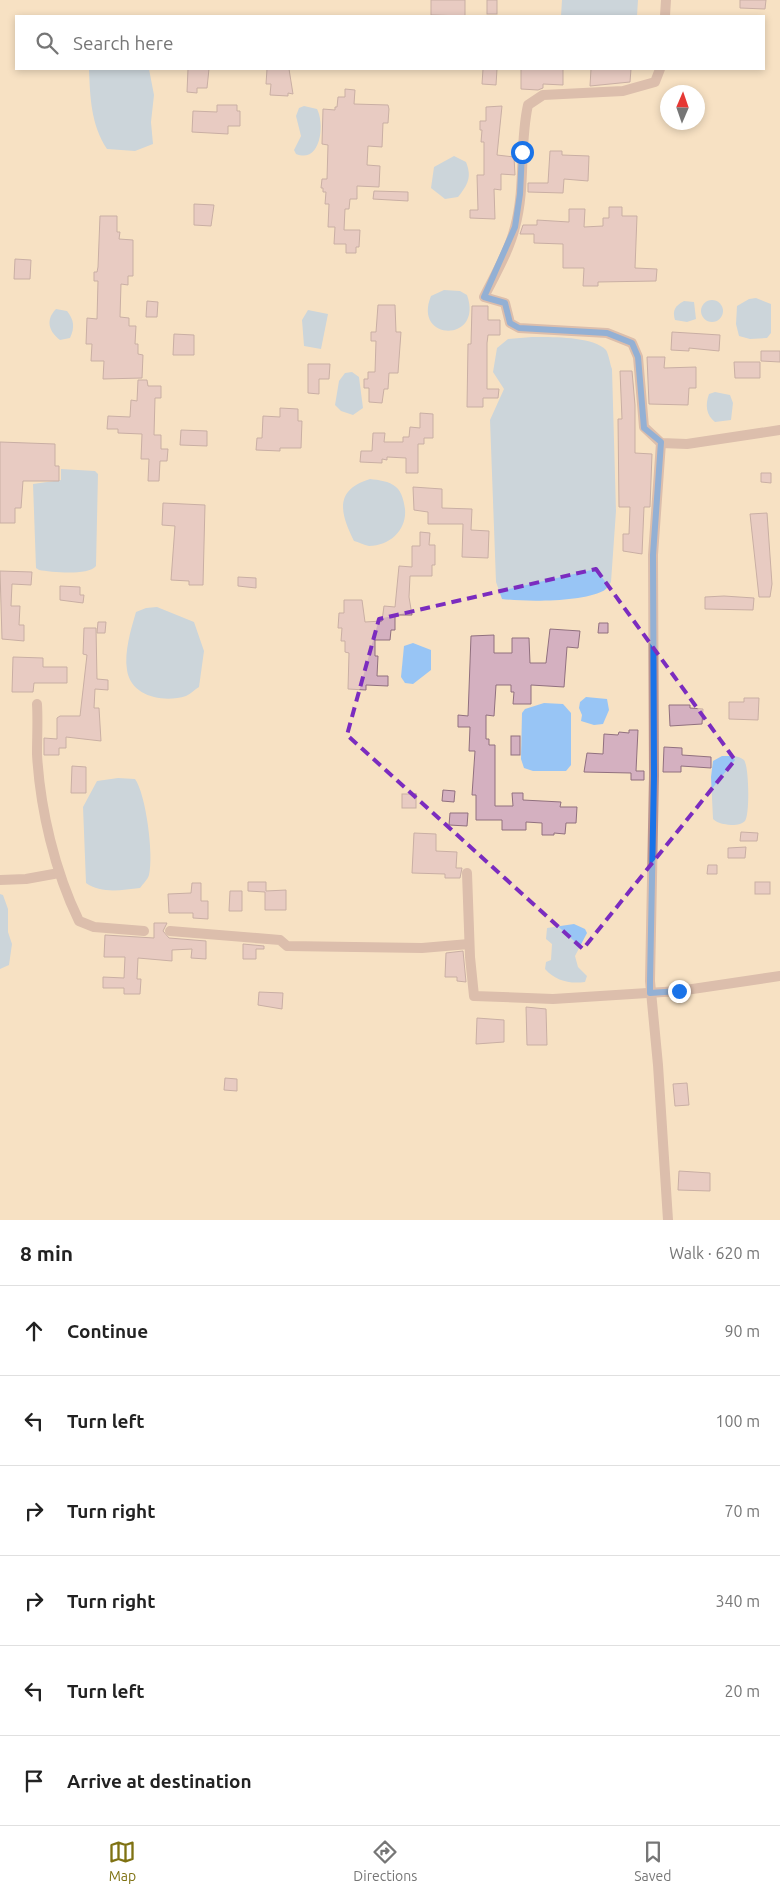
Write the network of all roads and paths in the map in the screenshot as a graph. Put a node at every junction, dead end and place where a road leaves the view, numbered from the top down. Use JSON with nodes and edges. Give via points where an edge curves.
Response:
{"nodes":[{"id":1,"x":666,"y":0,"type":"edge"},
{"id":2,"x":665,"y":15,"type":"edge"},
{"id":3,"x":660,"y":70,"type":"edge"},
{"id":4,"x":780,"y":430,"type":"edge"},
{"id":5,"x":661,"y":442,"type":"junction"},
{"id":6,"x":37,"y":704,"type":"dead end"},
{"id":7,"x":59,"y":872,"type":"junction"},
{"id":8,"x":467,"y":873,"type":"dead end"},
{"id":9,"x":0,"y":880,"type":"edge"},
{"id":10,"x":144,"y":931,"type":"dead end"},
{"id":11,"x":170,"y":931,"type":"dead end"},
{"id":12,"x":469,"y":944,"type":"junction"},
{"id":13,"x":780,"y":976,"type":"edge"},
{"id":14,"x":650,"y":993,"type":"junction"},
{"id":15,"x":668,"y":1220,"type":"edge"}],
"edges":[{"from":1,"to":2,"type":"street"},
{"from":3,"to":5,"type":"street","via":[[655,82],[623,91],[543,95],[528,105],[523,125],[515,227],[484,297],[505,303],[510,323],[519,328],[607,333],[632,343],[638,357],[644,428]]},
{"from":4,"to":5,"type":"street","via":[[687,444]]},
{"from":5,"to":14,"type":"street","via":[[653,555],[654,776]]},
{"from":6,"to":7,"type":"street","via":[[37,753]]},
{"from":7,"to":9,"type":"street"},
{"from":7,"to":10,"type":"street","via":[[79,921],[94,927]]},
{"from":8,"to":12,"type":"street"},
{"from":11,"to":12,"type":"street","via":[[280,940],[287,946],[422,948]]},
{"from":12,"to":14,"type":"street","via":[[474,996],[553,999]]},
{"from":13,"to":14,"type":"street"},
{"from":14,"to":15,"type":"street"}]}
